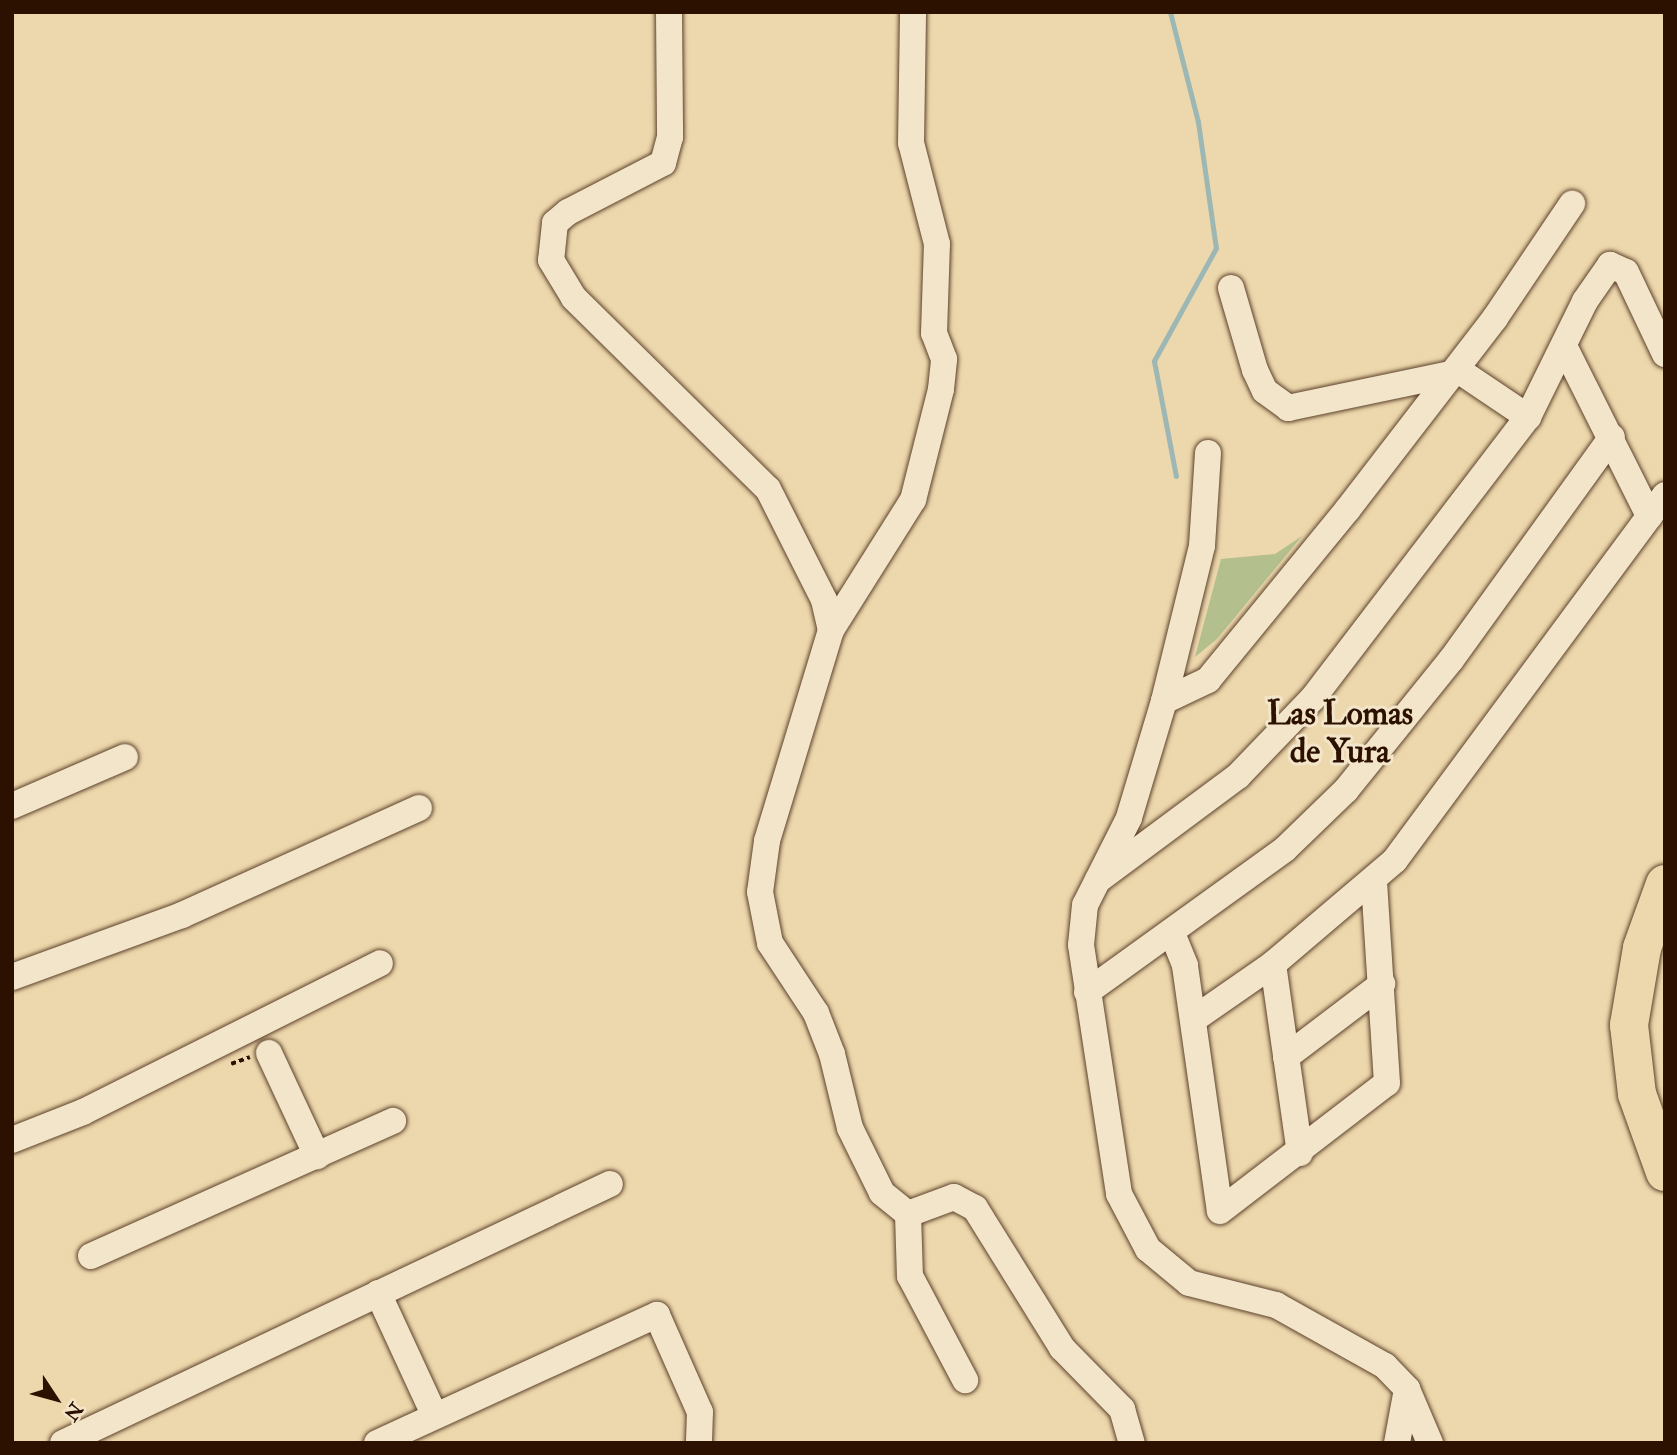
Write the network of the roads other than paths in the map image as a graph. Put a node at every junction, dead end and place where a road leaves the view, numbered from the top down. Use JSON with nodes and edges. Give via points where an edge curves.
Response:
{"nodes":[{"id":1,"x":669,"y":12,"type":"edge"},
{"id":2,"x":913,"y":12,"type":"edge"},
{"id":3,"x":1572,"y":204,"type":"dead end"},
{"id":4,"x":1231,"y":288,"type":"dead end"},
{"id":5,"x":1566,"y":350,"type":"junction"},
{"id":6,"x":1665,"y":354,"type":"edge"},
{"id":7,"x":1453,"y":375,"type":"junction"},
{"id":8,"x":1528,"y":417,"type":"junction"},
{"id":9,"x":1612,"y":437,"type":"junction"},
{"id":10,"x":1208,"y":453,"type":"dead end"},
{"id":11,"x":1665,"y":495,"type":"edge"},
{"id":12,"x":1649,"y":516,"type":"junction"},
{"id":13,"x":831,"y":630,"type":"junction"},
{"id":14,"x":1164,"y":701,"type":"junction"},
{"id":15,"x":125,"y":757,"type":"dead end"},
{"id":16,"x":12,"y":807,"type":"edge"},
{"id":17,"x":419,"y":808,"type":"dead end"},
{"id":18,"x":1374,"y":882,"type":"junction"},
{"id":19,"x":1093,"y":883,"type":"junction"},
{"id":20,"x":1665,"y":884,"type":"edge"},
{"id":21,"x":1172,"y":933,"type":"junction"},
{"id":22,"x":380,"y":963,"type":"dead end"},
{"id":23,"x":1273,"y":964,"type":"junction"},
{"id":24,"x":12,"y":977,"type":"edge"},
{"id":25,"x":1381,"y":984,"type":"junction"},
{"id":26,"x":1087,"y":992,"type":"junction"},
{"id":27,"x":1194,"y":1019,"type":"junction"},
{"id":28,"x":269,"y":1053,"type":"dead end"},
{"id":29,"x":1286,"y":1057,"type":"junction"},
{"id":30,"x":393,"y":1121,"type":"dead end"},
{"id":31,"x":12,"y":1140,"type":"edge"},
{"id":32,"x":1300,"y":1153,"type":"junction"},
{"id":33,"x":317,"y":1156,"type":"junction"},
{"id":34,"x":1665,"y":1172,"type":"edge"},
{"id":35,"x":610,"y":1184,"type":"dead end"},
{"id":36,"x":908,"y":1214,"type":"junction"},
{"id":37,"x":91,"y":1256,"type":"dead end"},
{"id":38,"x":378,"y":1293,"type":"junction"},
{"id":39,"x":965,"y":1380,"type":"dead end"},
{"id":40,"x":1408,"y":1388,"type":"junction"},
{"id":41,"x":434,"y":1414,"type":"junction"},
{"id":42,"x":63,"y":1443,"type":"edge"},
{"id":43,"x":377,"y":1443,"type":"edge"},
{"id":44,"x":699,"y":1443,"type":"edge"},
{"id":45,"x":1132,"y":1443,"type":"edge"},
{"id":46,"x":1397,"y":1443,"type":"edge"},
{"id":47,"x":1430,"y":1443,"type":"edge"}],
"edges":[{"from":1,"to":13,"type":"street","via":[[670,137],[663,163],[555,223],[551,260],[574,298],[768,489],[815,577]]},
{"from":2,"to":13,"type":"street","via":[[911,143],[937,244],[934,333],[944,359],[941,389],[913,500]]},
{"from":3,"to":7,"type":"street"},
{"from":4,"to":7,"type":"street","via":[[1255,370],[1265,391],[1288,408]]},
{"from":5,"to":6,"type":"street","via":[[1585,301],[1611,265],[1626,272]]},
{"from":5,"to":8,"type":"street"},
{"from":5,"to":9,"type":"street"},
{"from":7,"to":8,"type":"street","via":[[1467,373]]},
{"from":7,"to":14,"type":"street","via":[[1208,680]]},
{"from":8,"to":19,"type":"street","via":[[1279,736],[1238,776]]},
{"from":9,"to":12,"type":"street"},
{"from":9,"to":21,"type":"street","via":[[1366,768],[1285,849]]},
{"from":10,"to":14,"type":"street","via":[[1202,546]]},
{"from":11,"to":12,"type":"street"},
{"from":12,"to":18,"type":"street","via":[[1506,715]]},
{"from":13,"to":36,"type":"street","via":[[770,829],[760,892],[770,943],[816,1013],[832,1054],[850,1128],[882,1193]]},
{"from":14,"to":19,"type":"street","via":[[1129,818]]},
{"from":15,"to":16,"type":"street"},
{"from":17,"to":24,"type":"street","via":[[182,915]]},
{"from":18,"to":23,"type":"street"},
{"from":18,"to":25,"type":"street"},
{"from":19,"to":26,"type":"street","via":[[1081,945]]},
{"from":20,"to":34,"type":"highway","via":[[1642,948],[1629,1026],[1637,1094]]},
{"from":21,"to":26,"type":"street"},
{"from":21,"to":27,"type":"street"},
{"from":22,"to":31,"type":"street","via":[[82,1112]]},
{"from":23,"to":27,"type":"street"},
{"from":23,"to":29,"type":"street"},
{"from":25,"to":29,"type":"street"},
{"from":25,"to":32,"type":"street","via":[[1387,1083]]},
{"from":26,"to":40,"type":"street","via":[[1126,1214],[1168,1269],[1216,1295],[1276,1305],[1385,1366]]},
{"from":27,"to":32,"type":"street","via":[[1220,1211]]},
{"from":28,"to":33,"type":"street"},
{"from":29,"to":32,"type":"street"},
{"from":30,"to":33,"type":"street"},
{"from":33,"to":37,"type":"street"},
{"from":35,"to":38,"type":"street"},
{"from":36,"to":39,"type":"street","via":[[910,1276]]},
{"from":36,"to":45,"type":"street","via":[[954,1197],[975,1208],[1062,1348],[1122,1409]]},
{"from":38,"to":41,"type":"street"},
{"from":38,"to":42,"type":"street"},
{"from":40,"to":46,"type":"street"},
{"from":40,"to":47,"type":"street"},
{"from":41,"to":43,"type":"street"},
{"from":41,"to":44,"type":"street","via":[[657,1314],[700,1412]]}]}
